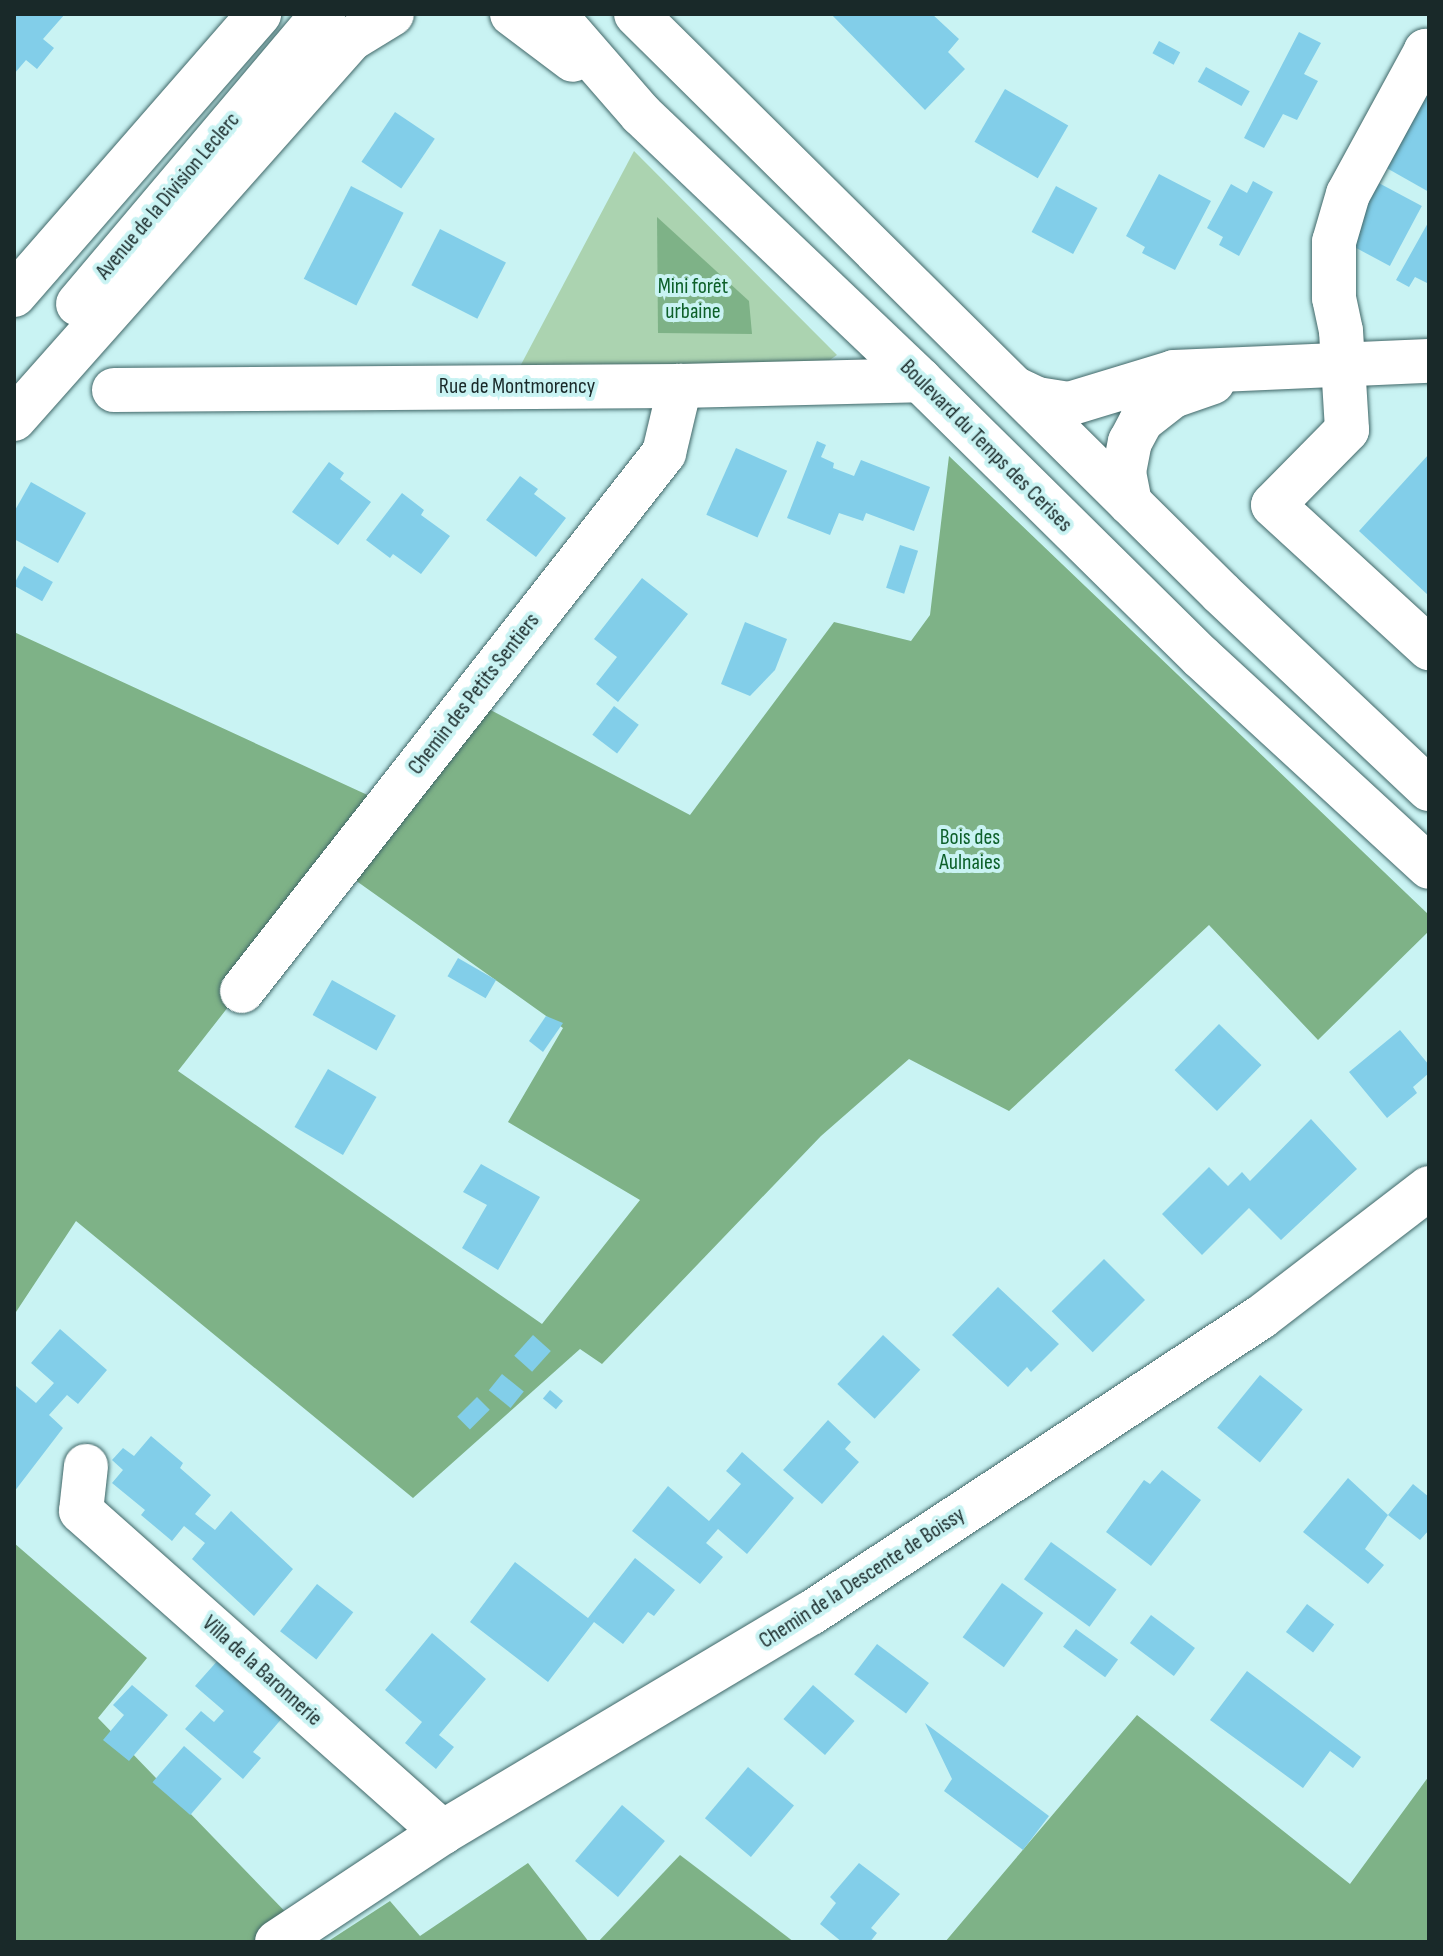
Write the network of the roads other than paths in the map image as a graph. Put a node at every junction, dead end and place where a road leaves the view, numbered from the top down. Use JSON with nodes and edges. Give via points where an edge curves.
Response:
{"nodes":[{"id":1,"x":259,"y":14,"type":"edge"},
{"id":2,"x":323,"y":14,"type":"edge"},
{"id":3,"x":392,"y":14,"type":"edge"},
{"id":4,"x":512,"y":14,"type":"edge"},
{"id":5,"x":554,"y":14,"type":"edge"},
{"id":6,"x":636,"y":14,"type":"edge"},
{"id":7,"x":1429,"y":53,"type":"edge"},
{"id":8,"x":641,"y":114,"type":"junction"},
{"id":9,"x":14,"y":295,"type":"edge"},
{"id":10,"x":1429,"y":361,"type":"edge"},
{"id":11,"x":1343,"y":365,"type":"junction"},
{"id":12,"x":1254,"y":370,"type":"junction"},
{"id":13,"x":14,"y":379,"type":"edge"},
{"id":14,"x":920,"y":380,"type":"junction"},
{"id":15,"x":680,"y":386,"type":"junction"},
{"id":16,"x":114,"y":390,"type":"dead end"},
{"id":17,"x":1018,"y":390,"type":"junction"},
{"id":18,"x":14,"y":419,"type":"edge"},
{"id":19,"x":1130,"y":503,"type":"junction"},
{"id":20,"x":1429,"y":648,"type":"edge"},
{"id":21,"x":1429,"y":789,"type":"edge"},
{"id":22,"x":1429,"y":867,"type":"edge"},
{"id":23,"x":242,"y":991,"type":"dead end"},
{"id":24,"x":1429,"y":1188,"type":"edge"},
{"id":25,"x":86,"y":1466,"type":"dead end"},
{"id":26,"x":443,"y":1832,"type":"junction"},
{"id":27,"x":277,"y":1942,"type":"edge"}],
"edges":[{"from":1,"to":9,"type":"street"},
{"from":2,"to":13,"type":"street","name":"Avenue de la Division Leclerc"},
{"from":3,"to":18,"type":"street","via":[[351,39]]},
{"from":4,"to":8,"type":"street"},
{"from":5,"to":8,"type":"street","name":"Boulevard du Temps des Cerises"},
{"from":6,"to":17,"type":"street"},
{"from":7,"to":11,"type":"street","via":[[1348,194],[1334,242],[1334,298]]},
{"from":8,"to":14,"type":"street","name":"Boulevard du Temps des Cerises"},
{"from":10,"to":11,"type":"street"},
{"from":11,"to":12,"type":"street"},
{"from":11,"to":20,"type":"street","via":[[1347,430],[1273,505]]},
{"from":12,"to":17,"type":"street","via":[[1174,372],[1069,404]]},
{"from":12,"to":19,"type":"street","via":[[1173,396],[1141,421],[1124,472]]},
{"from":14,"to":15,"type":"street","name":"Rue de Montmorency"},
{"from":14,"to":22,"type":"street","name":"Boulevard du Temps des Cerises","via":[[1201,657]]},
{"from":15,"to":16,"type":"street","name":"Rue de Montmorency"},
{"from":15,"to":23,"type":"street","name":"Chemin des Petits Sentiers","via":[[664,453]]},
{"from":17,"to":19,"type":"street"},
{"from":19,"to":21,"type":"street"},
{"from":24,"to":26,"type":"street","name":"Chemin de la Descente de Boissy","via":[[1261,1317],[811,1613]]},
{"from":25,"to":26,"type":"street","name":"Villa de la Baronnerie","via":[[81,1511]]},
{"from":26,"to":27,"type":"street","name":"Chemin de la Descente de Boissy"}]}
